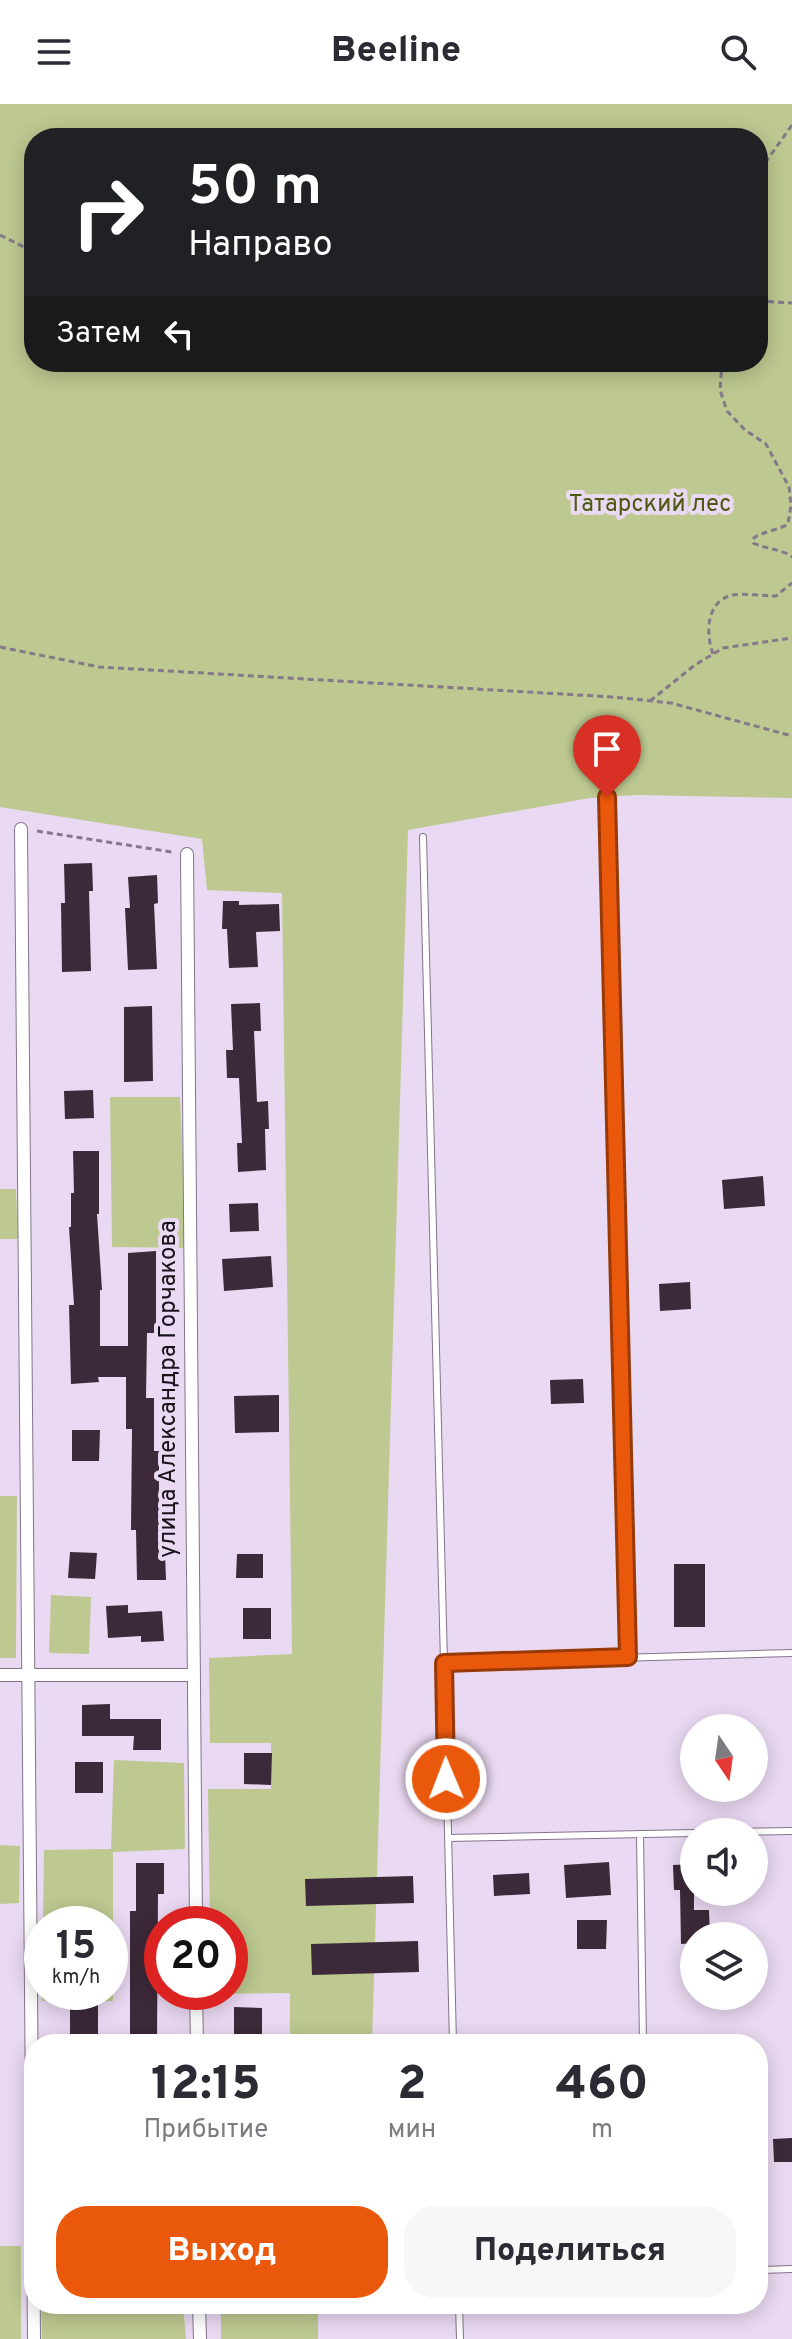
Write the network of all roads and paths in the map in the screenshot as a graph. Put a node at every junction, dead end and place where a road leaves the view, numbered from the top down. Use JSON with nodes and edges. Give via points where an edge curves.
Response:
{"nodes":[{"id":1,"x":792,"y":125,"type":"edge"},
{"id":2,"x":768,"y":159,"type":"edge"},
{"id":3,"x":0,"y":235,"type":"edge"},
{"id":4,"x":24,"y":247,"type":"edge"},
{"id":5,"x":768,"y":302,"type":"edge"},
{"id":6,"x":792,"y":303,"type":"edge"},
{"id":7,"x":721,"y":372,"type":"edge"},
{"id":8,"x":792,"y":557,"type":"edge"},
{"id":9,"x":792,"y":583,"type":"edge"},
{"id":10,"x":792,"y":638,"type":"edge"},
{"id":11,"x":0,"y":647,"type":"edge"},
{"id":12,"x":713,"y":654,"type":"junction"},
{"id":13,"x":650,"y":701,"type":"junction"},
{"id":14,"x":792,"y":736,"type":"edge"},
{"id":15,"x":607,"y":797,"type":"dead end"},
{"id":16,"x":21,"y":829,"type":"joint"},
{"id":17,"x":423,"y":837,"type":"dead end"},
{"id":18,"x":187,"y":854,"type":"joint"},
{"id":19,"x":792,"y":1653,"type":"edge"},
{"id":20,"x":628,"y":1657,"type":"junction"},
{"id":21,"x":444,"y":1663,"type":"junction"},
{"id":22,"x":0,"y":1675,"type":"edge"},
{"id":23,"x":27,"y":1675,"type":"junction"},
{"id":24,"x":193,"y":1675,"type":"junction"},
{"id":25,"x":768,"y":1831,"type":"edge"},
{"id":26,"x":792,"y":1831,"type":"edge"},
{"id":27,"x":680,"y":1833,"type":"edge"},
{"id":28,"x":640,"y":1834,"type":"junction"},
{"id":29,"x":448,"y":1838,"type":"junction"},
{"id":30,"x":196,"y":1906,"type":"edge"},
{"id":31,"x":196,"y":2010,"type":"edge"},
{"id":32,"x":31,"y":2034,"type":"edge"},
{"id":33,"x":197,"y":2034,"type":"edge"},
{"id":34,"x":453,"y":2034,"type":"edge"},
{"id":35,"x":643,"y":2034,"type":"edge"},
{"id":36,"x":792,"y":2269,"type":"edge"},
{"id":37,"x":768,"y":2270,"type":"edge"},
{"id":38,"x":34,"y":2314,"type":"edge"},
{"id":39,"x":199,"y":2314,"type":"edge"},
{"id":40,"x":459,"y":2314,"type":"edge"},
{"id":41,"x":34,"y":2339,"type":"edge"},
{"id":42,"x":200,"y":2339,"type":"edge"},
{"id":43,"x":460,"y":2339,"type":"edge"}],
"edges":[{"from":1,"to":2,"type":"path"},
{"from":3,"to":4,"type":"path"},
{"from":5,"to":6,"type":"path"},
{"from":7,"to":8,"type":"path","via":[[727,411],[766,444],[789,487],[788,524],[758,534],[753,543]]},
{"from":9,"to":12,"type":"path","via":[[776,596],[732,595],[719,604],[710,615]]},
{"from":10,"to":12,"type":"path"},
{"from":11,"to":13,"type":"path","via":[[99,667]]},
{"from":12,"to":13,"type":"path"},
{"from":13,"to":14,"type":"path"},
{"from":15,"to":20,"type":"lane"},
{"from":16,"to":18,"type":"path"},
{"from":16,"to":23,"type":"street"},
{"from":17,"to":21,"type":"lane"},
{"from":18,"to":24,"type":"street","name":"улица Александра Горчакова"},
{"from":19,"to":20,"type":"lane"},
{"from":20,"to":21,"type":"lane"},
{"from":21,"to":29,"type":"lane"},
{"from":22,"to":23,"type":"street"},
{"from":23,"to":24,"type":"street"},
{"from":23,"to":32,"type":"street"},
{"from":24,"to":30,"type":"street","name":"улица Александра Горчакова"},
{"from":25,"to":26,"type":"lane"},
{"from":27,"to":28,"type":"lane"},
{"from":28,"to":29,"type":"lane"},
{"from":28,"to":35,"type":"lane"},
{"from":29,"to":34,"type":"lane"},
{"from":31,"to":33,"type":"street"},
{"from":36,"to":37,"type":"lane"},
{"from":38,"to":41,"type":"street"},
{"from":39,"to":42,"type":"street"},
{"from":40,"to":43,"type":"lane"}]}
